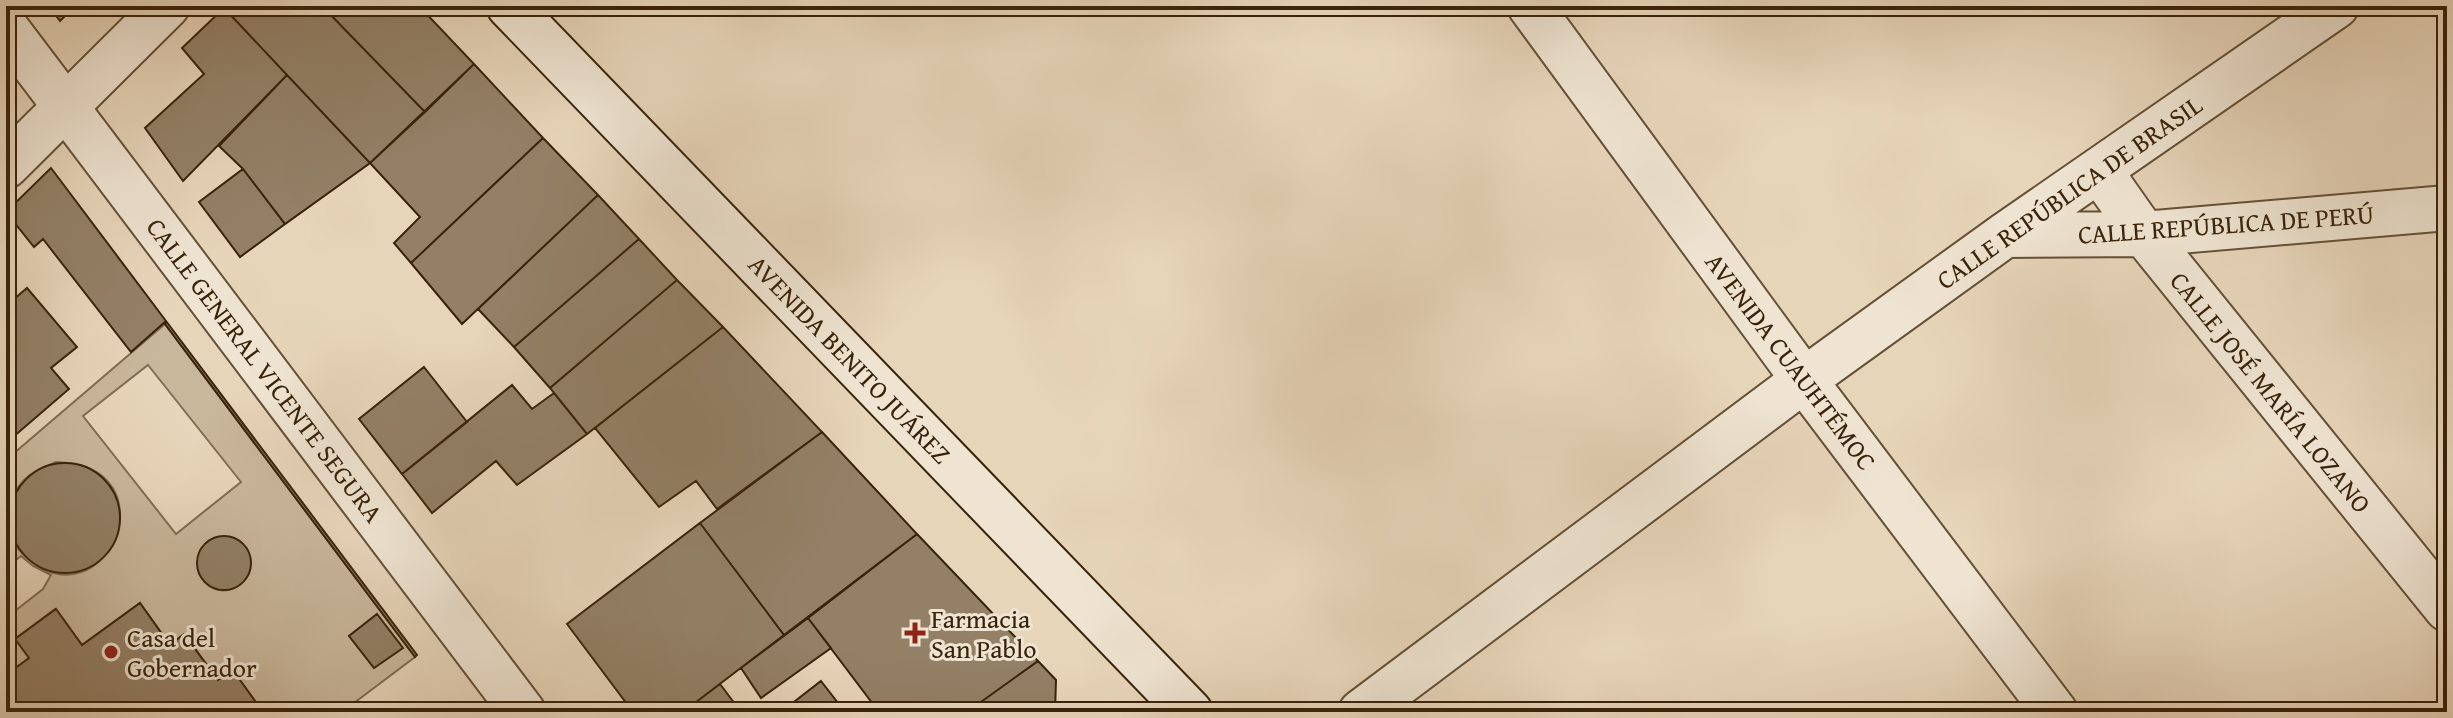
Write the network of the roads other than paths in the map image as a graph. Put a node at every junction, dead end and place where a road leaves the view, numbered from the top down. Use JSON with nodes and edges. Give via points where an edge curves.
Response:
{"nodes":[{"id":1,"x":167,"y":6,"type":"edge"},
{"id":2,"x":509,"y":6,"type":"edge"},
{"id":3,"x":1530,"y":6,"type":"edge"},
{"id":4,"x":2336,"y":6,"type":"edge"},
{"id":5,"x":6,"y":28,"type":"edge"},
{"id":6,"x":66,"y":106,"type":"junction"},
{"id":7,"x":6,"y":166,"type":"edge"},
{"id":8,"x":2099,"y":170,"type":"junction"},
{"id":9,"x":2447,"y":208,"type":"edge"},
{"id":10,"x":2144,"y":234,"type":"junction"},
{"id":11,"x":2005,"y":235,"type":"junction"},
{"id":12,"x":1804,"y":380,"type":"junction"},
{"id":13,"x":2447,"y":609,"type":"edge"},
{"id":14,"x":523,"y":712,"type":"edge"},
{"id":15,"x":1190,"y":712,"type":"edge"},
{"id":16,"x":1361,"y":712,"type":"edge"},
{"id":17,"x":2055,"y":712,"type":"edge"}],
"edges":[{"from":1,"to":6,"type":"street"},
{"from":2,"to":15,"type":"street","name":"AVENIDA BENITO JUÁREZ"},
{"from":3,"to":12,"type":"street","name":"AVENIDA CUAUHTÉMOC"},
{"from":4,"to":8,"type":"street","name":"CALLE REPÚBLICA DE BRASIL"},
{"from":5,"to":6,"type":"street","name":"CALLE GENERAL VICENTE SEGURA"},
{"from":6,"to":7,"type":"street"},
{"from":6,"to":14,"type":"street","name":"CALLE GENERAL VICENTE SEGURA"},
{"from":8,"to":10,"type":"street","name":"CALLE JOSÉ MARÍA LOZANO"},
{"from":8,"to":11,"type":"street","name":"CALLE REPÚBLICA DE BRASIL"},
{"from":9,"to":10,"type":"street","name":"CALLE REPÚBLICA DE PERÚ"},
{"from":10,"to":11,"type":"street","name":"CALLE REPÚBLICA DE PERÚ"},
{"from":10,"to":13,"type":"street","name":"CALLE JOSÉ MARÍA LOZANO"},
{"from":11,"to":12,"type":"street","name":"CALLE REPÚBLICA DE BRASIL"},
{"from":12,"to":16,"type":"street","name":"CALLE REPÚBLICA DE BRASIL"},
{"from":12,"to":17,"type":"street","name":"AVENIDA CUAUHTÉMOC"}]}
